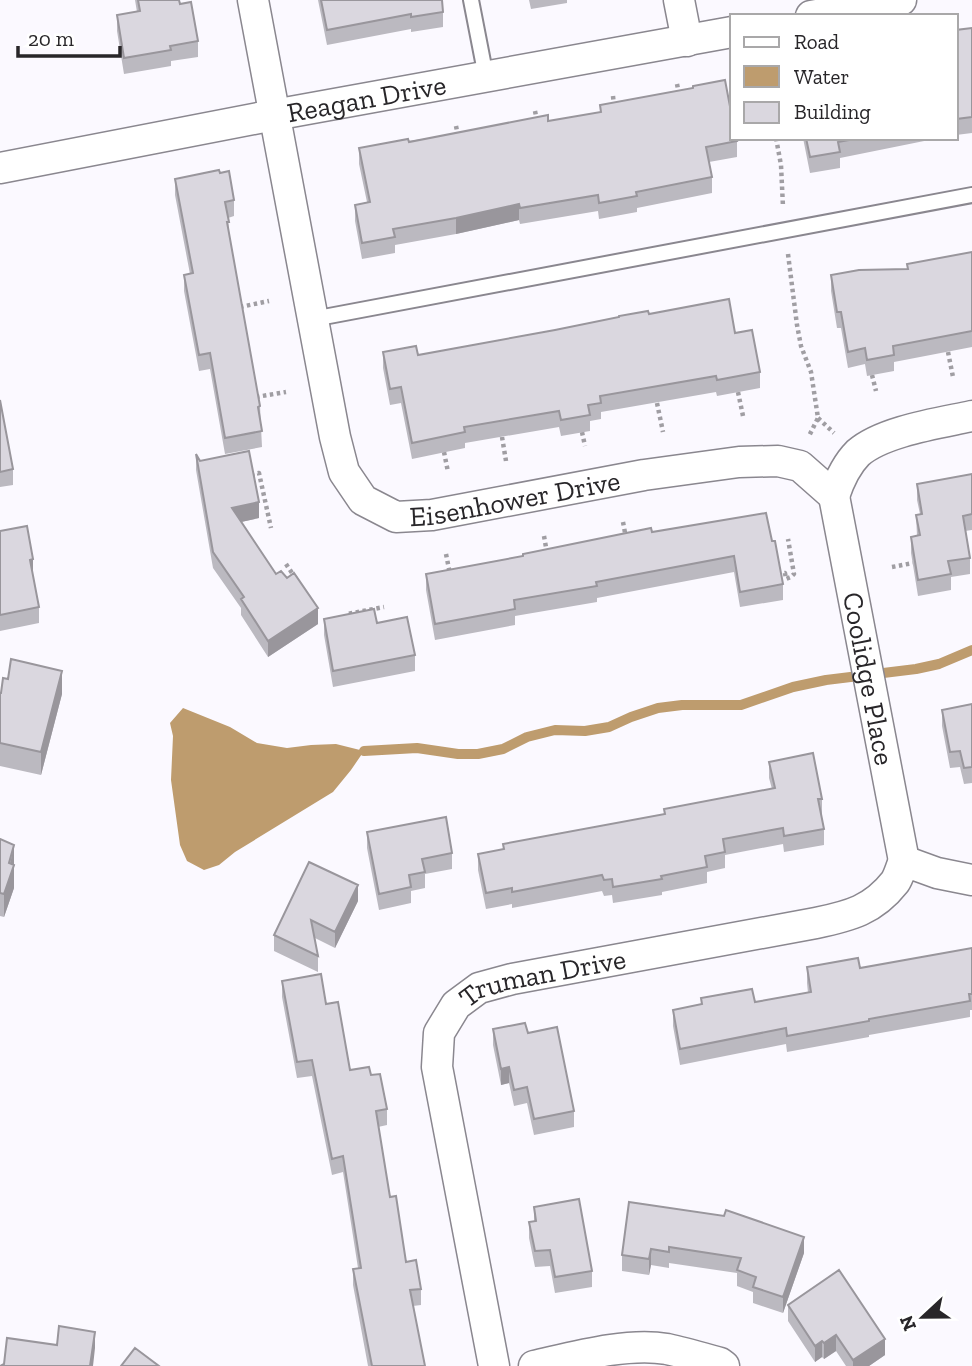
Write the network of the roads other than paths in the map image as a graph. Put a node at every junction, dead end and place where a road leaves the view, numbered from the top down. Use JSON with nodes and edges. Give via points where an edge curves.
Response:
{"nodes":[{"id":1,"x":253,"y":0,"type":"edge"},
{"id":2,"x":471,"y":0,"type":"edge"},
{"id":3,"x":679,"y":0,"type":"edge"},
{"id":4,"x":901,"y":0,"type":"edge"},
{"id":5,"x":822,"y":14,"type":"edge"},
{"id":6,"x":730,"y":32,"type":"edge"},
{"id":7,"x":687,"y":41,"type":"junction"},
{"id":8,"x":486,"y":77,"type":"junction"},
{"id":9,"x":274,"y":114,"type":"junction"},
{"id":10,"x":0,"y":168,"type":"edge"},
{"id":11,"x":972,"y":195,"type":"edge"},
{"id":12,"x":313,"y":319,"type":"junction"},
{"id":13,"x":972,"y":416,"type":"edge"},
{"id":14,"x":834,"y":496,"type":"junction"},
{"id":15,"x":904,"y":861,"type":"junction"},
{"id":16,"x":972,"y":880,"type":"edge"},
{"id":17,"x":494,"y":1366,"type":"edge"},
{"id":18,"x":534,"y":1366,"type":"edge"},
{"id":19,"x":724,"y":1366,"type":"edge"}],
"edges":[{"from":1,"to":9,"type":"street","name":"Eisenhower Drive"},
{"from":2,"to":8,"type":"lane"},
{"from":3,"to":7,"type":"street"},
{"from":4,"to":5,"type":"street"},
{"from":6,"to":7,"type":"street","name":"Reagan Drive"},
{"from":7,"to":8,"type":"street","name":"Reagan Drive"},
{"from":8,"to":9,"type":"street","name":"Reagan Drive"},
{"from":9,"to":10,"type":"street","name":"Reagan Drive"},
{"from":9,"to":12,"type":"street","name":"Eisenhower Drive"},
{"from":11,"to":12,"type":"lane"},
{"from":12,"to":14,"type":"street","name":"Eisenhower Drive","via":[[344,472],[363,500],[396,517],[432,515],[739,462],[778,461],[800,466]]},
{"from":13,"to":14,"type":"street","via":[[882,439],[858,453]]},
{"from":14,"to":15,"type":"street","name":"Coolidge Place"},
{"from":15,"to":16,"type":"street"},
{"from":15,"to":17,"type":"street","name":"Truman Drive","via":[[895,881],[876,902],[852,915],[512,979],[479,988],[456,1005],[439,1033],[437,1067]]},
{"from":18,"to":19,"type":"street","via":[[623,1348],[665,1349]]}]}
